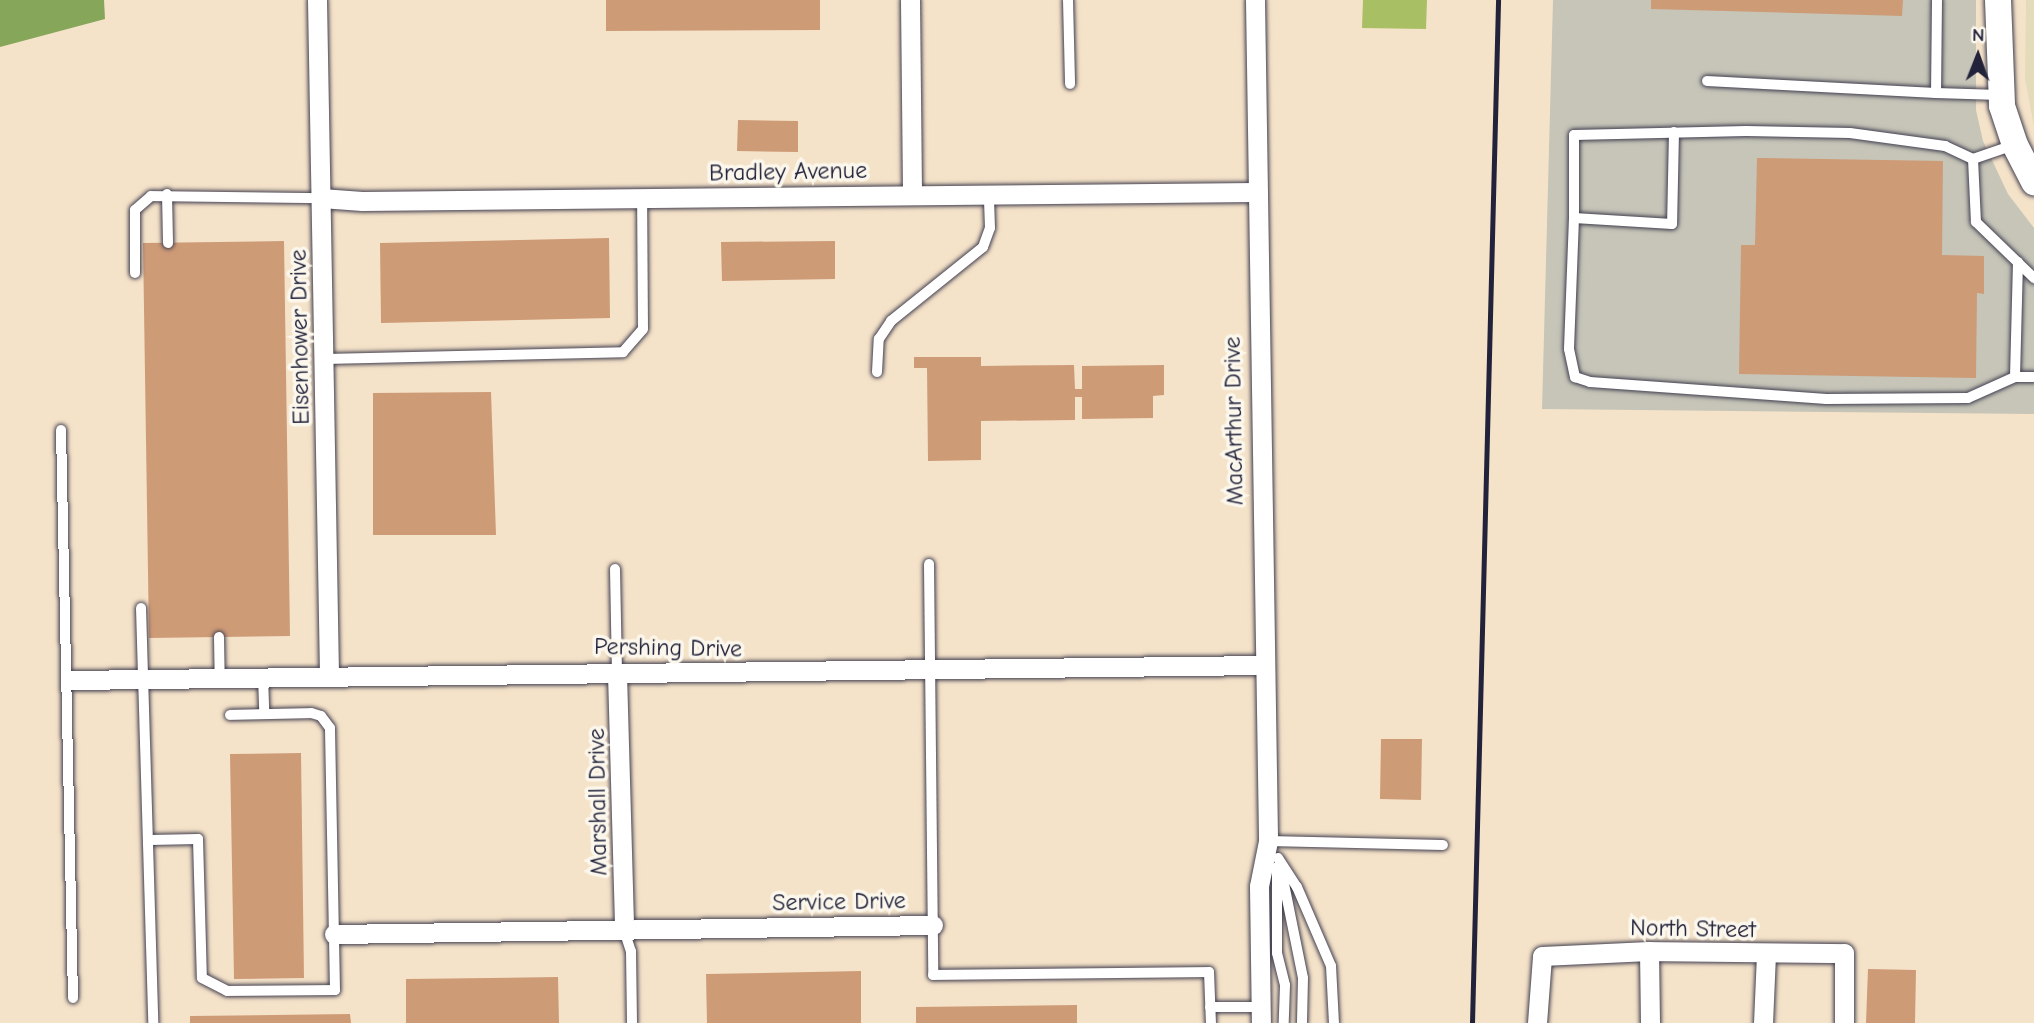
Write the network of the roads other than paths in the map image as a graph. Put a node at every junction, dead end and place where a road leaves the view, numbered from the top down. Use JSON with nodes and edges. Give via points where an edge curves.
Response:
{"nodes":[{"id":1,"x":317,"y":0,"type":"edge"},
{"id":2,"x":910,"y":0,"type":"edge"},
{"id":3,"x":1068,"y":0,"type":"edge"},
{"id":4,"x":1255,"y":0,"type":"edge"},
{"id":5,"x":1937,"y":0,"type":"edge"},
{"id":6,"x":1998,"y":0,"type":"edge"},
{"id":7,"x":1707,"y":81,"type":"dead end"},
{"id":8,"x":1070,"y":84,"type":"dead end"},
{"id":9,"x":1936,"y":93,"type":"junction"},
{"id":10,"x":2001,"y":95,"type":"junction"},
{"id":11,"x":1674,"y":132,"type":"junction"},
{"id":12,"x":2015,"y":145,"type":"junction"},
{"id":13,"x":1973,"y":159,"type":"junction"},
{"id":14,"x":2034,"y":181,"type":"edge"},
{"id":15,"x":1255,"y":192,"type":"junction"},
{"id":16,"x":167,"y":194,"type":"junction"},
{"id":17,"x":912,"y":195,"type":"junction"},
{"id":18,"x":989,"y":195,"type":"junction"},
{"id":19,"x":321,"y":198,"type":"junction"},
{"id":20,"x":642,"y":198,"type":"junction"},
{"id":21,"x":1574,"y":218,"type":"junction"},
{"id":22,"x":168,"y":243,"type":"dead end"},
{"id":23,"x":2018,"y":262,"type":"junction"},
{"id":24,"x":135,"y":273,"type":"dead end"},
{"id":25,"x":2034,"y":278,"type":"edge"},
{"id":26,"x":325,"y":359,"type":"junction"},
{"id":27,"x":877,"y":372,"type":"dead end"},
{"id":28,"x":2015,"y":377,"type":"junction"},
{"id":29,"x":2034,"y":377,"type":"edge"},
{"id":30,"x":61,"y":430,"type":"dead end"},
{"id":31,"x":929,"y":564,"type":"dead end"},
{"id":32,"x":615,"y":569,"type":"dead end"},
{"id":33,"x":141,"y":608,"type":"dead end"},
{"id":34,"x":219,"y":637,"type":"dead end"},
{"id":35,"x":1265,"y":665,"type":"junction"},
{"id":36,"x":930,"y":671,"type":"junction"},
{"id":37,"x":617,"y":673,"type":"junction"},
{"id":38,"x":329,"y":674,"type":"junction"},
{"id":39,"x":263,"y":675,"type":"junction"},
{"id":40,"x":220,"y":676,"type":"junction"},
{"id":41,"x":146,"y":677,"type":"junction"},
{"id":42,"x":70,"y":680,"type":"junction"},
{"id":43,"x":264,"y":714,"type":"junction"},
{"id":44,"x":230,"y":715,"type":"dead end"},
{"id":45,"x":150,"y":840,"type":"junction"},
{"id":46,"x":1443,"y":845,"type":"dead end"},
{"id":47,"x":1273,"y":850,"type":"junction"},
{"id":48,"x":933,"y":925,"type":"junction"},
{"id":49,"x":624,"y":930,"type":"junction"},
{"id":50,"x":334,"y":934,"type":"junction"},
{"id":51,"x":1649,"y":951,"type":"junction"},
{"id":52,"x":1766,"y":955,"type":"junction"},
{"id":53,"x":73,"y":998,"type":"dead end"},
{"id":54,"x":1210,"y":1007,"type":"junction"},
{"id":55,"x":1261,"y":1015,"type":"edge"},
{"id":56,"x":153,"y":1023,"type":"edge"},
{"id":57,"x":632,"y":1023,"type":"edge"},
{"id":58,"x":1211,"y":1023,"type":"edge"},
{"id":59,"x":1284,"y":1023,"type":"edge"},
{"id":60,"x":1302,"y":1023,"type":"edge"},
{"id":61,"x":1334,"y":1023,"type":"edge"},
{"id":62,"x":1537,"y":1023,"type":"edge"},
{"id":63,"x":1650,"y":1023,"type":"edge"},
{"id":64,"x":1763,"y":1023,"type":"edge"},
{"id":65,"x":1844,"y":1023,"type":"edge"}],
"edges":[{"from":1,"to":19,"type":"street","name":"Eisenhower Drive"},
{"from":2,"to":17,"type":"street"},
{"from":3,"to":8,"type":"lane"},
{"from":4,"to":15,"type":"street","name":"MacArthur Drive"},
{"from":5,"to":9,"type":"lane"},
{"from":6,"to":10,"type":"street"},
{"from":7,"to":9,"type":"lane"},
{"from":9,"to":10,"type":"lane"},
{"from":10,"to":12,"type":"street"},
{"from":11,"to":13,"type":"lane","via":[[1850,133],[1945,146]]},
{"from":11,"to":21,"type":"lane","via":[[1574,135]]},
{"from":11,"to":21,"type":"lane","via":[[1672,224]]},
{"from":12,"to":13,"type":"lane"},
{"from":12,"to":14,"type":"street"},
{"from":13,"to":23,"type":"lane","via":[[1976,222]]},
{"from":15,"to":18,"type":"street","name":"Bradley Avenue"},
{"from":15,"to":35,"type":"street","name":"MacArthur Drive"},
{"from":16,"to":19,"type":"lane"},
{"from":16,"to":22,"type":"lane"},
{"from":16,"to":24,"type":"lane","via":[[146,198],[135,210]]},
{"from":17,"to":18,"type":"street","name":"Bradley Avenue"},
{"from":17,"to":20,"type":"street","name":"Bradley Avenue"},
{"from":18,"to":27,"type":"lane","via":[[990,228],[983,247],[891,321],[879,339]]},
{"from":19,"to":20,"type":"street","name":"Bradley Avenue"},
{"from":19,"to":26,"type":"street","name":"Eisenhower Drive"},
{"from":20,"to":26,"type":"lane","via":[[643,329],[622,352]]},
{"from":21,"to":28,"type":"lane","via":[[1569,349],[1575,377],[1590,382],[1839,398],[1968,398]]},
{"from":23,"to":25,"type":"lane"},
{"from":23,"to":28,"type":"lane"},
{"from":26,"to":38,"type":"street","name":"Eisenhower Drive"},
{"from":28,"to":29,"type":"lane"},
{"from":30,"to":42,"type":"lane"},
{"from":31,"to":36,"type":"lane"},
{"from":32,"to":37,"type":"lane"},
{"from":33,"to":41,"type":"lane"},
{"from":34,"to":40,"type":"lane"},
{"from":35,"to":36,"type":"street","name":"Pershing Drive"},
{"from":35,"to":47,"type":"street","name":"MacArthur Drive"},
{"from":36,"to":37,"type":"street","name":"Pershing Drive"},
{"from":36,"to":48,"type":"lane"},
{"from":37,"to":38,"type":"street","name":"Pershing Drive"},
{"from":37,"to":49,"type":"street","name":"Marshall Drive"},
{"from":38,"to":39,"type":"street","name":"Pershing Drive"},
{"from":39,"to":40,"type":"street","name":"Pershing Drive"},
{"from":39,"to":43,"type":"lane"},
{"from":40,"to":41,"type":"street","name":"Pershing Drive"},
{"from":41,"to":42,"type":"street","name":"Pershing Drive"},
{"from":41,"to":45,"type":"lane"},
{"from":42,"to":53,"type":"lane"},
{"from":43,"to":44,"type":"lane"},
{"from":43,"to":50,"type":"lane","via":[[316,714],[330,728]]},
{"from":45,"to":50,"type":"lane","via":[[198,839],[202,978],[227,991],[335,990]]},
{"from":45,"to":56,"type":"lane"},
{"from":46,"to":47,"type":"lane"},
{"from":47,"to":55,"type":"street","name":"MacArthur Drive","via":[[1259,886]]},
{"from":47,"to":59,"type":"lane"},
{"from":47,"to":60,"type":"lane","via":[[1303,978]]},
{"from":47,"to":61,"type":"lane","via":[[1297,887],[1331,966]]},
{"from":48,"to":49,"type":"street","name":"Service Drive"},
{"from":48,"to":54,"type":"lane","name":"Service Drive","via":[[933,975],[1209,972]]},
{"from":49,"to":50,"type":"street","name":"Service Drive"},
{"from":49,"to":57,"type":"lane","via":[[631,951]]},
{"from":51,"to":52,"type":"street","name":"North Street"},
{"from":51,"to":62,"type":"street","name":"North Street","via":[[1542,956]]},
{"from":51,"to":63,"type":"street"},
{"from":52,"to":64,"type":"street"},
{"from":52,"to":65,"type":"street","name":"North Street","via":[[1844,953]]},
{"from":54,"to":55,"type":"lane"},
{"from":54,"to":58,"type":"lane"}]}
